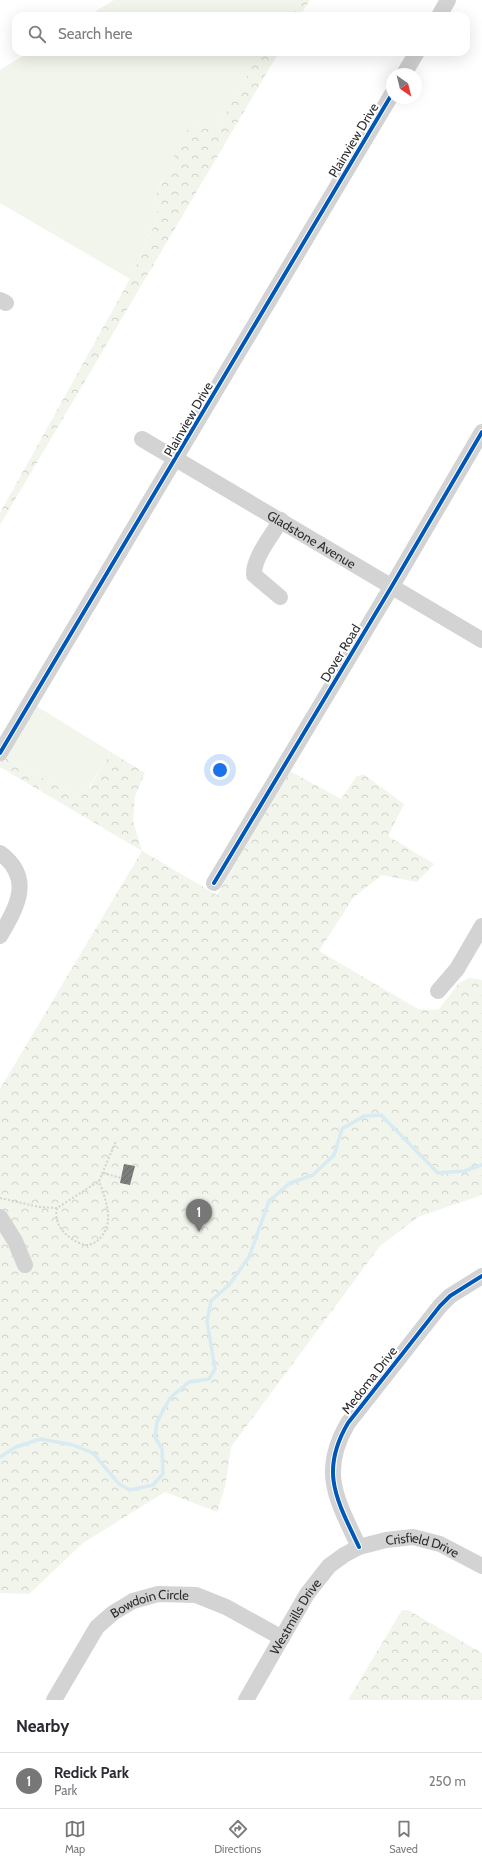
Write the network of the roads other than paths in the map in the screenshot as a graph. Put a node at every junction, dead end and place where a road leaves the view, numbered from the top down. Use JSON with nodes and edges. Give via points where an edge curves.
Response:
{"nodes":[{"id":1,"x":448,"y":0,"type":"edge"},
{"id":2,"x":441,"y":12,"type":"edge"},
{"id":3,"x":415,"y":56,"type":"edge"},
{"id":4,"x":408,"y":68,"type":"edge"},
{"id":5,"x":386,"y":104,"type":"edge"},
{"id":6,"x":482,"y":432,"type":"edge"},
{"id":7,"x":142,"y":438,"type":"dead end"},
{"id":8,"x":176,"y":460,"type":"junction"},
{"id":9,"x":281,"y":520,"type":"junction"},
{"id":10,"x":392,"y":586,"type":"junction"},
{"id":11,"x":280,"y":597,"type":"dead end"},
{"id":12,"x":482,"y":640,"type":"edge"},
{"id":13,"x":0,"y":753,"type":"edge"},
{"id":14,"x":0,"y":853,"type":"edge"},
{"id":15,"x":214,"y":883,"type":"dead end"},
{"id":16,"x":482,"y":926,"type":"edge"},
{"id":17,"x":0,"y":936,"type":"edge"},
{"id":18,"x":438,"y":991,"type":"dead end"},
{"id":19,"x":0,"y":1217,"type":"edge"},
{"id":20,"x":25,"y":1265,"type":"dead end"},
{"id":21,"x":482,"y":1276,"type":"edge"},
{"id":22,"x":359,"y":1547,"type":"junction"},
{"id":23,"x":482,"y":1566,"type":"edge"},
{"id":24,"x":282,"y":1638,"type":"junction"},
{"id":25,"x":54,"y":1700,"type":"edge"},
{"id":26,"x":246,"y":1700,"type":"edge"}],
"edges":[{"from":1,"to":2,"type":"street"},
{"from":3,"to":4,"type":"street"},
{"from":5,"to":8,"type":"street","name":"Plainview Drive"},
{"from":6,"to":10,"type":"street","name":"Dover Road"},
{"from":7,"to":8,"type":"street","name":"Gladstone Avenue"},
{"from":8,"to":9,"type":"street","name":"Gladstone Avenue"},
{"from":8,"to":13,"type":"street","name":"Plainview Drive"},
{"from":9,"to":10,"type":"street","name":"Gladstone Avenue"},
{"from":9,"to":11,"type":"street","via":[[256,561],[254,569],[254,575]]},
{"from":10,"to":12,"type":"street","name":"Gladstone Avenue"},
{"from":10,"to":15,"type":"street","name":"Dover Road"},
{"from":14,"to":17,"type":"street","via":[[10,863],[20,883],[20,895]]},
{"from":16,"to":18,"type":"street","via":[[457,969]]},
{"from":19,"to":20,"type":"street"},
{"from":21,"to":22,"type":"street","name":"Medoma Drive","via":[[450,1296],[440,1306],[348,1423],[338,1440],[333,1478],[340,1506]]},
{"from":22,"to":23,"type":"street","name":"Crisfield Drive","via":[[386,1540],[414,1537],[440,1544]]},
{"from":22,"to":24,"type":"street","name":"Westmills Drive","via":[[344,1554],[329,1566],[307,1594]]},
{"from":24,"to":25,"type":"street","name":"Bowdoin Circle","via":[[226,1607],[196,1594],[158,1594],[133,1601],[112,1613],[97,1628]]},
{"from":24,"to":26,"type":"street","name":"Westmills Drive"}]}
